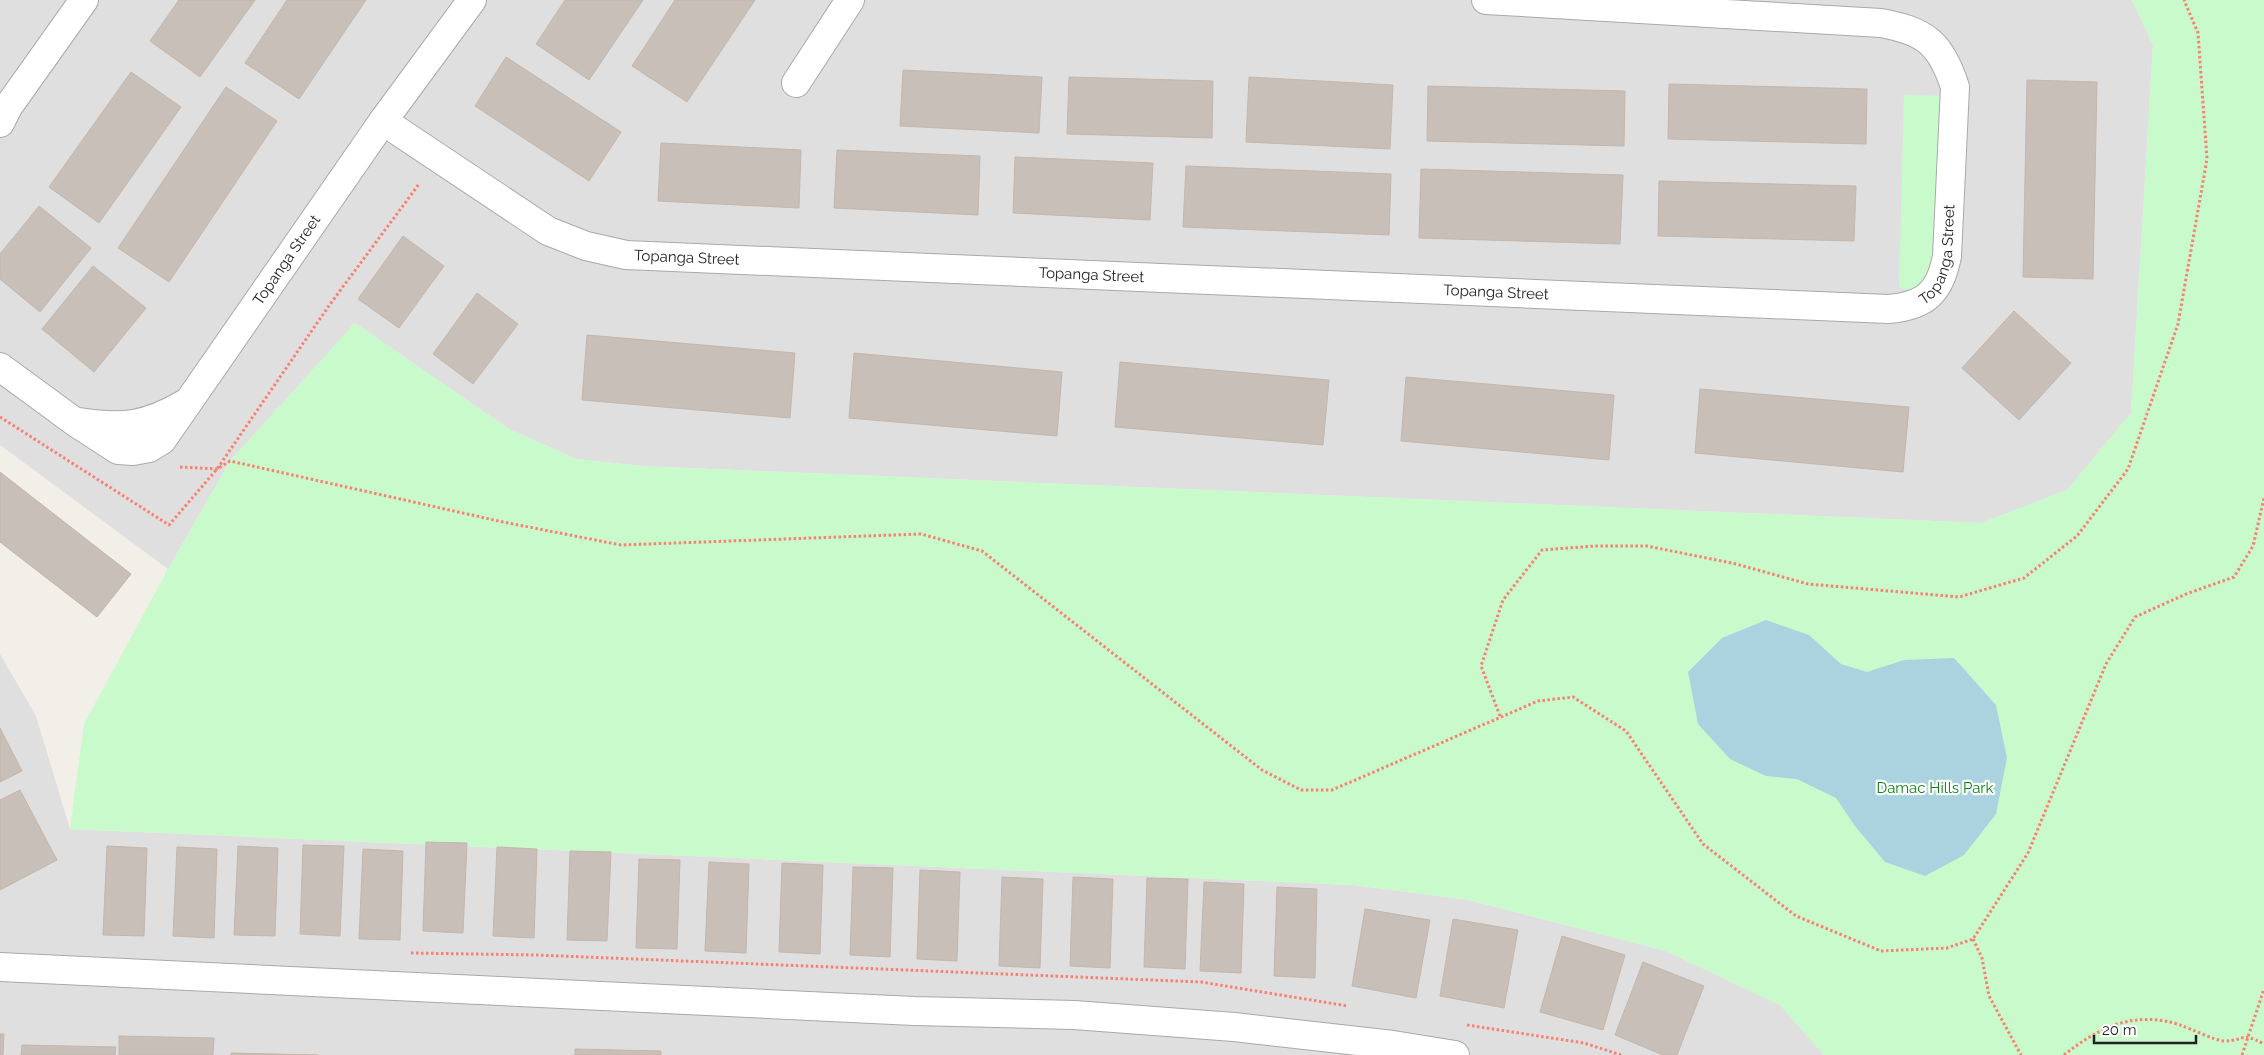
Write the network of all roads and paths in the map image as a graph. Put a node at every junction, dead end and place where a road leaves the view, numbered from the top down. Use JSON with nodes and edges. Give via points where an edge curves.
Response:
{"nodes":[{"id":1,"x":84,"y":0,"type":"edge"},
{"id":2,"x":472,"y":0,"type":"edge"},
{"id":3,"x":850,"y":0,"type":"edge"},
{"id":4,"x":1486,"y":0,"type":"edge"},
{"id":5,"x":2184,"y":0,"type":"edge"},
{"id":6,"x":796,"y":83,"type":"dead end"},
{"id":7,"x":383,"y":121,"type":"junction"},
{"id":8,"x":0,"y":123,"type":"edge"},
{"id":9,"x":0,"y":367,"type":"edge"},
{"id":10,"x":230,"y":461,"type":"dead end"},
{"id":11,"x":2264,"y":498,"type":"edge"},
{"id":12,"x":1500,"y":716,"type":"junction"},
{"id":13,"x":1973,"y":939,"type":"junction"},
{"id":14,"x":8,"y":965,"type":"edge"},
{"id":15,"x":2264,"y":989,"type":"edge"},
{"id":16,"x":2248,"y":1035,"type":"junction"},
{"id":17,"x":2264,"y":1044,"type":"edge"},
{"id":18,"x":1455,"y":1055,"type":"edge"},
{"id":19,"x":2021,"y":1055,"type":"edge"},
{"id":20,"x":2064,"y":1055,"type":"edge"},
{"id":21,"x":2242,"y":1055,"type":"edge"}],
"edges":[{"from":1,"to":8,"type":"street"},
{"from":2,"to":7,"type":"street","name":"Topanga Street"},
{"from":3,"to":6,"type":"street"},
{"from":4,"to":7,"type":"street","name":"Topanga Street","via":[[1880,23],[1907,28],[1930,41],[1947,62],[1955,87],[1942,278],[1930,296],[1917,304],[1888,309],[626,255],[586,246],[548,231]]},
{"from":5,"to":12,"type":"path","via":[[2198,33],[2206,159],[2178,324],[2128,469],[2078,536],[2024,578],[1959,596],[1808,584],[1736,564],[1647,546],[1542,550],[1503,600],[1481,666]]},
{"from":7,"to":9,"type":"street","name":"Topanga Street","via":[[191,400],[155,420],[138,425],[119,427],[75,422]]},
{"from":10,"to":12,"type":"path","via":[[621,545],[920,534],[982,551],[1262,770],[1301,790],[1332,790]]},
{"from":11,"to":13,"type":"path","via":[[2253,546],[2234,577],[2135,617],[2106,664],[2028,853]]},
{"from":12,"to":13,"type":"path","via":[[1538,701],[1573,698],[1626,731],[1703,844],[1796,916],[1881,951],[1947,948]]},
{"from":13,"to":19,"type":"path","via":[[1982,958],[1989,996]]},
{"from":14,"to":18,"type":"street","via":[[914,1011],[1074,1015],[1234,1027]]},
{"from":15,"to":16,"type":"path"},
{"from":16,"to":17,"type":"path"},
{"from":16,"to":20,"type":"path","via":[[2224,1041],[2164,1020],[2119,1022],[2083,1040]]},
{"from":16,"to":21,"type":"path"}]}
